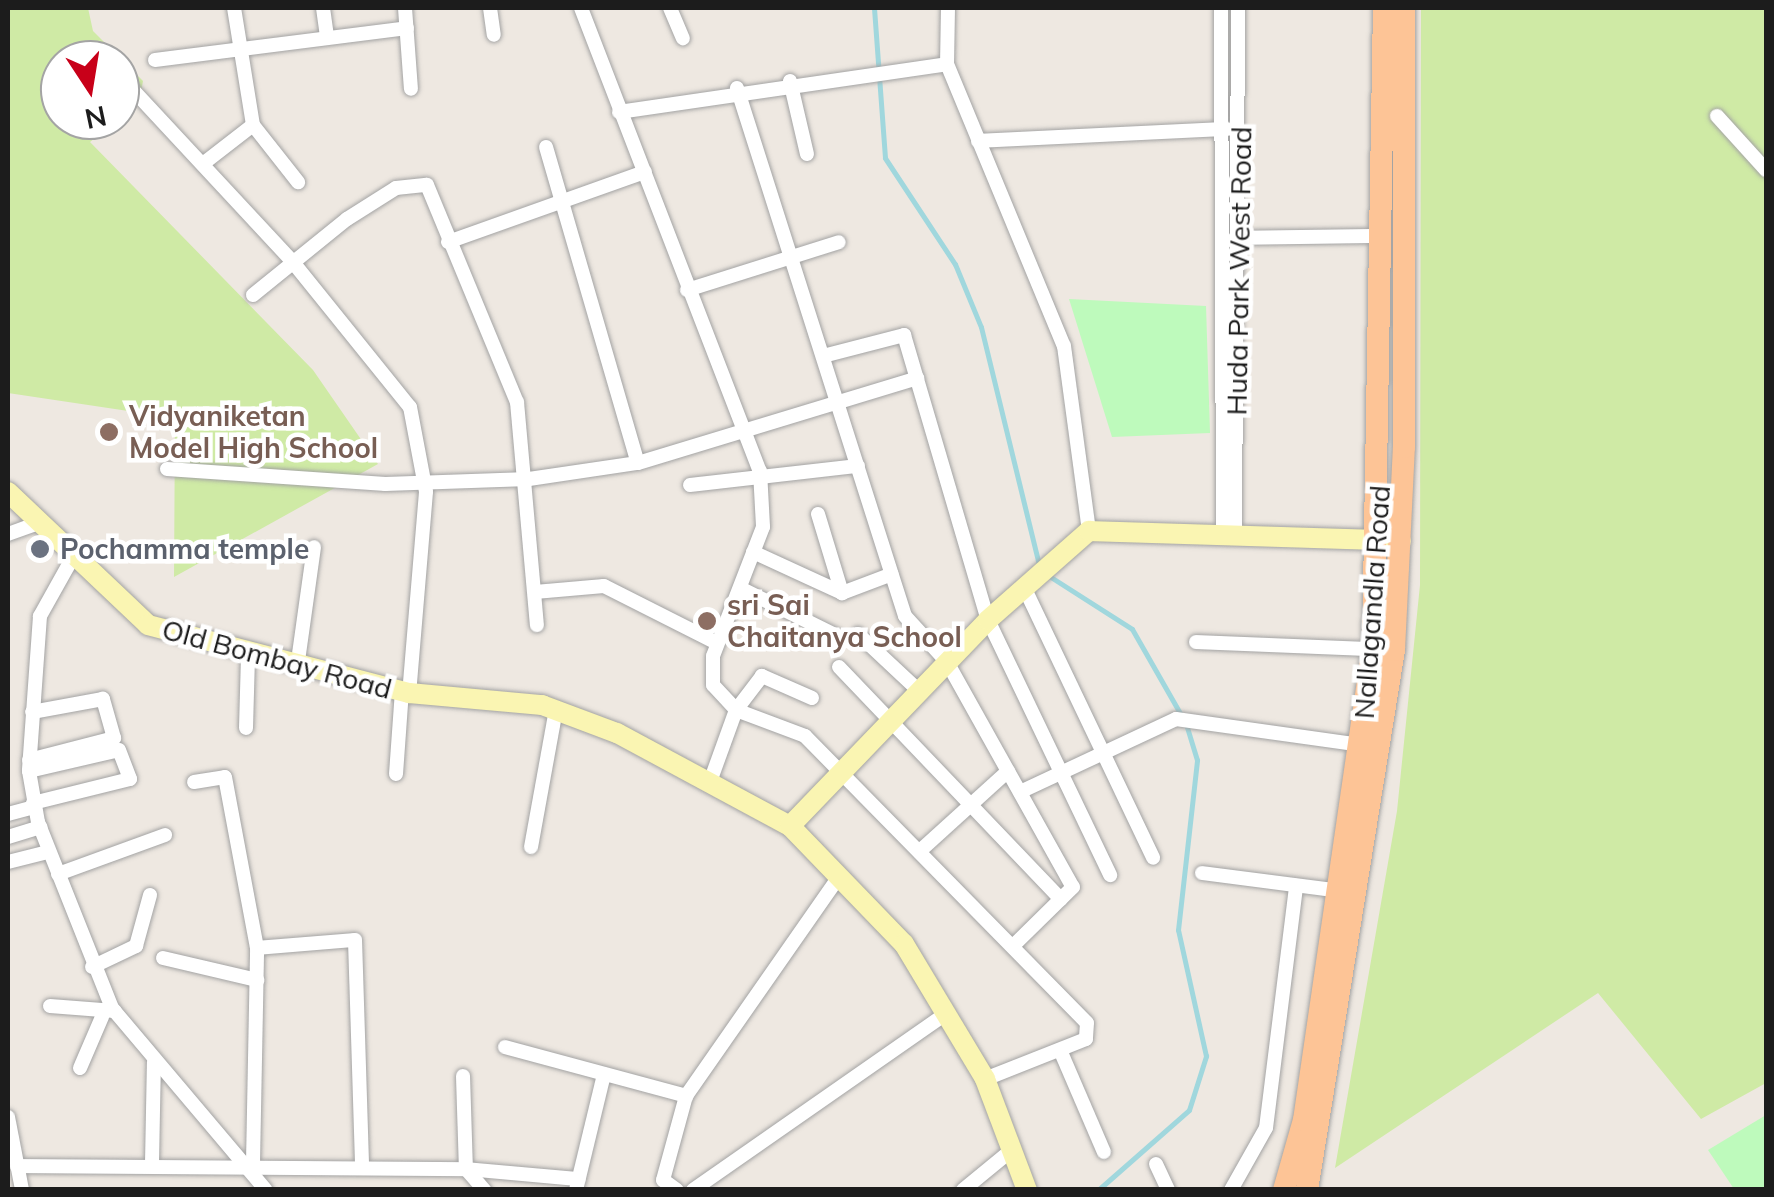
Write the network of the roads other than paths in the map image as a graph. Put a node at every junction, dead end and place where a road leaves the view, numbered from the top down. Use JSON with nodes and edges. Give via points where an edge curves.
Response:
{"nodes":[{"id":1,"x":234,"y":8,"type":"edge"},
{"id":2,"x":323,"y":8,"type":"edge"},
{"id":3,"x":405,"y":8,"type":"edge"},
{"id":4,"x":490,"y":8,"type":"edge"},
{"id":5,"x":581,"y":8,"type":"edge"},
{"id":6,"x":670,"y":8,"type":"edge"},
{"id":7,"x":948,"y":8,"type":"edge"},
{"id":8,"x":1220,"y":8,"type":"edge"},
{"id":9,"x":1238,"y":8,"type":"edge"},
{"id":10,"x":1384,"y":8,"type":"edge"},
{"id":11,"x":1404,"y":8,"type":"edge"},
{"id":12,"x":408,"y":28,"type":"junction"},
{"id":13,"x":494,"y":34,"type":"dead end"},
{"id":14,"x":328,"y":38,"type":"junction"},
{"id":15,"x":683,"y":38,"type":"dead end"},
{"id":16,"x":241,"y":49,"type":"junction"},
{"id":17,"x":155,"y":60,"type":"dead end"},
{"id":18,"x":947,"y":64,"type":"junction"},
{"id":19,"x":790,"y":81,"type":"junction"},
{"id":20,"x":411,"y":88,"type":"dead end"},
{"id":21,"x":736,"y":88,"type":"junction"},
{"id":22,"x":140,"y":97,"type":"edge"},
{"id":23,"x":619,"y":112,"type":"junction"},
{"id":24,"x":1717,"y":116,"type":"dead end"},
{"id":25,"x":253,"y":125,"type":"junction"},
{"id":26,"x":1242,"y":128,"type":"junction"},
{"id":27,"x":1220,"y":130,"type":"junction"},
{"id":28,"x":978,"y":141,"type":"junction"},
{"id":29,"x":546,"y":147,"type":"dead end"},
{"id":30,"x":807,"y":154,"type":"dead end"},
{"id":31,"x":204,"y":163,"type":"junction"},
{"id":32,"x":1766,"y":170,"type":"edge"},
{"id":33,"x":644,"y":172,"type":"junction"},
{"id":34,"x":298,"y":182,"type":"dead end"},
{"id":35,"x":559,"y":202,"type":"junction"},
{"id":36,"x":1384,"y":236,"type":"junction"},
{"id":37,"x":1221,"y":238,"type":"junction"},
{"id":38,"x":1240,"y":238,"type":"junction"},
{"id":39,"x":448,"y":242,"type":"junction"},
{"id":40,"x":839,"y":242,"type":"dead end"},
{"id":41,"x":791,"y":257,"type":"junction"},
{"id":42,"x":292,"y":261,"type":"junction"},
{"id":43,"x":686,"y":290,"type":"junction"},
{"id":44,"x":253,"y":295,"type":"dead end"},
{"id":45,"x":823,"y":356,"type":"junction"},
{"id":46,"x":917,"y":378,"type":"junction"},
{"id":47,"x":838,"y":400,"type":"junction"},
{"id":48,"x":743,"y":428,"type":"junction"},
{"id":49,"x":638,"y":462,"type":"junction"},
{"id":50,"x":858,"y":466,"type":"junction"},
{"id":51,"x":166,"y":469,"type":"dead end"},
{"id":52,"x":529,"y":479,"type":"junction"},
{"id":53,"x":761,"y":481,"type":"junction"},
{"id":54,"x":423,"y":482,"type":"junction"},
{"id":55,"x":690,"y":485,"type":"dead end"},
{"id":56,"x":8,"y":492,"type":"edge"},
{"id":57,"x":818,"y":514,"type":"dead end"},
{"id":58,"x":38,"y":523,"type":"junction"},
{"id":59,"x":1089,"y":530,"type":"junction"},
{"id":60,"x":1229,"y":533,"type":"junction"},
{"id":61,"x":8,"y":534,"type":"edge"},
{"id":62,"x":1390,"y":541,"type":"junction"},
{"id":63,"x":314,"y":546,"type":"dead end"},
{"id":64,"x":753,"y":552,"type":"junction"},
{"id":65,"x":73,"y":557,"type":"junction"},
{"id":66,"x":892,"y":574,"type":"junction"},
{"id":67,"x":1028,"y":583,"type":"junction"},
{"id":68,"x":740,"y":588,"type":"junction"},
{"id":69,"x":535,"y":592,"type":"junction"},
{"id":70,"x":842,"y":593,"type":"junction"},
{"id":71,"x":988,"y":620,"type":"junction"},
{"id":72,"x":536,"y":625,"type":"dead end"},
{"id":73,"x":858,"y":634,"type":"dead end"},
{"id":74,"x":839,"y":638,"type":"dead end"},
{"id":75,"x":1196,"y":642,"type":"dead end"},
{"id":76,"x":718,"y":643,"type":"junction"},
{"id":77,"x":1373,"y":650,"type":"junction"},
{"id":78,"x":248,"y":655,"type":"junction"},
{"id":79,"x":947,"y":662,"type":"junction"},
{"id":80,"x":839,"y":668,"type":"dead end"},
{"id":81,"x":297,"y":669,"type":"junction"},
{"id":82,"x":919,"y":691,"type":"junction"},
{"id":83,"x":406,"y":692,"type":"junction"},
{"id":84,"x":812,"y":698,"type":"dead end"},
{"id":85,"x":556,"y":710,"type":"junction"},
{"id":86,"x":736,"y":710,"type":"junction"},
{"id":87,"x":32,"y":712,"type":"junction"},
{"id":88,"x":890,"y":722,"type":"junction"},
{"id":89,"x":246,"y":728,"type":"dead end"},
{"id":90,"x":1362,"y":745,"type":"junction"},
{"id":91,"x":1102,"y":752,"type":"junction"},
{"id":92,"x":29,"y":766,"type":"junction"},
{"id":93,"x":1008,"y":770,"type":"junction"},
{"id":94,"x":841,"y":772,"type":"junction"},
{"id":95,"x":1061,"y":772,"type":"junction"},
{"id":96,"x":396,"y":774,"type":"dead end"},
{"id":97,"x":711,"y":779,"type":"junction"},
{"id":98,"x":194,"y":782,"type":"dead end"},
{"id":99,"x":1020,"y":792,"type":"junction"},
{"id":100,"x":970,"y":803,"type":"junction"},
{"id":101,"x":34,"y":805,"type":"junction"},
{"id":102,"x":8,"y":814,"type":"edge"},
{"id":103,"x":790,"y":826,"type":"junction"},
{"id":104,"x":40,"y":827,"type":"junction"},
{"id":105,"x":165,"y":835,"type":"dead end"},
{"id":106,"x":8,"y":837,"type":"edge"},
{"id":107,"x":531,"y":847,"type":"dead end"},
{"id":108,"x":922,"y":849,"type":"junction"},
{"id":109,"x":48,"y":852,"type":"junction"},
{"id":110,"x":1153,"y":858,"type":"dead end"},
{"id":111,"x":8,"y":862,"type":"edge"},
{"id":112,"x":1202,"y":873,"type":"dead end"},
{"id":113,"x":58,"y":874,"type":"junction"},
{"id":114,"x":1110,"y":875,"type":"dead end"},
{"id":115,"x":839,"y":877,"type":"junction"},
{"id":116,"x":1296,"y":886,"type":"junction"},
{"id":117,"x":1340,"y":891,"type":"junction"},
{"id":118,"x":150,"y":896,"type":"dead end"},
{"id":119,"x":1061,"y":899,"type":"junction"},
{"id":120,"x":1013,"y":946,"type":"junction"},
{"id":121,"x":257,"y":948,"type":"junction"},
{"id":122,"x":163,"y":958,"type":"dead end"},
{"id":123,"x":92,"y":966,"type":"junction"},
{"id":124,"x":256,"y":980,"type":"junction"},
{"id":125,"x":50,"y":1006,"type":"dead end"},
{"id":126,"x":947,"y":1013,"type":"junction"},
{"id":127,"x":108,"y":1014,"type":"junction"},
{"id":128,"x":505,"y":1047,"type":"dead end"},
{"id":129,"x":1060,"y":1050,"type":"junction"},
{"id":130,"x":154,"y":1062,"type":"junction"},
{"id":131,"x":80,"y":1068,"type":"dead end"},
{"id":132,"x":604,"y":1074,"type":"junction"},
{"id":133,"x":463,"y":1076,"type":"dead end"},
{"id":134,"x":985,"y":1079,"type":"junction"},
{"id":135,"x":686,"y":1096,"type":"junction"},
{"id":136,"x":8,"y":1117,"type":"edge"},
{"id":137,"x":1013,"y":1150,"type":"junction"},
{"id":138,"x":1104,"y":1152,"type":"dead end"},
{"id":139,"x":249,"y":1162,"type":"junction"},
{"id":140,"x":1306,"y":1162,"type":"junction"},
{"id":141,"x":152,"y":1163,"type":"junction"},
{"id":142,"x":362,"y":1164,"type":"junction"},
{"id":143,"x":1156,"y":1164,"type":"dead end"},
{"id":144,"x":17,"y":1166,"type":"junction"},
{"id":145,"x":466,"y":1169,"type":"junction"},
{"id":146,"x":578,"y":1184,"type":"edge"},
{"id":147,"x":22,"y":1190,"type":"edge"},
{"id":148,"x":266,"y":1190,"type":"edge"},
{"id":149,"x":484,"y":1190,"type":"edge"},
{"id":150,"x":677,"y":1190,"type":"edge"},
{"id":151,"x":693,"y":1190,"type":"edge"},
{"id":152,"x":963,"y":1190,"type":"edge"},
{"id":153,"x":1027,"y":1190,"type":"edge"},
{"id":154,"x":1168,"y":1190,"type":"edge"},
{"id":155,"x":1232,"y":1190,"type":"edge"},
{"id":156,"x":1284,"y":1190,"type":"edge"},
{"id":157,"x":1306,"y":1190,"type":"edge"}],
"edges":[{"from":1,"to":16,"type":"street"},
{"from":2,"to":14,"type":"street"},
{"from":3,"to":12,"type":"street"},
{"from":4,"to":13,"type":"street"},
{"from":5,"to":23,"type":"street"},
{"from":6,"to":15,"type":"street"},
{"from":7,"to":18,"type":"street"},
{"from":8,"to":27,"type":"street","name":"Huda Park West Road"},
{"from":9,"to":26,"type":"street","name":"Huda Park West Road"},
{"from":10,"to":36,"type":"main road","name":"Nallagandla Road"},
{"from":11,"to":62,"type":"main road","name":"Nallagandla Road"},
{"from":12,"to":14,"type":"street"},
{"from":12,"to":20,"type":"street"},
{"from":14,"to":16,"type":"street"},
{"from":16,"to":17,"type":"street"},
{"from":16,"to":25,"type":"street"},
{"from":18,"to":19,"type":"street"},
{"from":18,"to":28,"type":"street"},
{"from":19,"to":21,"type":"street"},
{"from":19,"to":30,"type":"street"},
{"from":21,"to":23,"type":"street"},
{"from":21,"to":41,"type":"street"},
{"from":22,"to":31,"type":"street"},
{"from":23,"to":33,"type":"street"},
{"from":24,"to":32,"type":"street"},
{"from":25,"to":31,"type":"street"},
{"from":25,"to":34,"type":"street"},
{"from":26,"to":27,"type":"street"},
{"from":26,"to":38,"type":"street","name":"Huda Park West Road"},
{"from":27,"to":28,"type":"street"},
{"from":27,"to":37,"type":"street","name":"Huda Park West Road"},
{"from":28,"to":59,"type":"street","via":[[1064,346]]},
{"from":29,"to":35,"type":"street"},
{"from":31,"to":42,"type":"street"},
{"from":33,"to":35,"type":"street"},
{"from":33,"to":43,"type":"street"},
{"from":35,"to":39,"type":"street"},
{"from":35,"to":49,"type":"street"},
{"from":36,"to":38,"type":"street"},
{"from":36,"to":62,"type":"main road","name":"Nallagandla Road"},
{"from":37,"to":38,"type":"street"},
{"from":37,"to":60,"type":"street","name":"Huda Park West Road"},
{"from":38,"to":60,"type":"street","name":"Huda Park West Road"},
{"from":39,"to":42,"type":"street","via":[[426,185],[411,184]]},
{"from":39,"to":52,"type":"street","via":[[517,402]]},
{"from":40,"to":41,"type":"street"},
{"from":41,"to":43,"type":"street"},
{"from":41,"to":45,"type":"street"},
{"from":42,"to":44,"type":"street"},
{"from":42,"to":54,"type":"street","via":[[410,407]]},
{"from":43,"to":48,"type":"street"},
{"from":45,"to":46,"type":"street","via":[[902,333]]},
{"from":45,"to":47,"type":"street"},
{"from":46,"to":47,"type":"street"},
{"from":46,"to":71,"type":"street"},
{"from":47,"to":48,"type":"street"},
{"from":47,"to":50,"type":"street"},
{"from":48,"to":49,"type":"street"},
{"from":48,"to":53,"type":"street"},
{"from":49,"to":52,"type":"street"},
{"from":50,"to":53,"type":"street"},
{"from":50,"to":66,"type":"street"},
{"from":51,"to":54,"type":"street"},
{"from":52,"to":54,"type":"street"},
{"from":52,"to":69,"type":"street"},
{"from":53,"to":55,"type":"street"},
{"from":53,"to":64,"type":"street","via":[[764,514]]},
{"from":54,"to":83,"type":"street"},
{"from":56,"to":58,"type":"main road","name":"Old Bombay Road"},
{"from":57,"to":70,"type":"street"},
{"from":58,"to":61,"type":"street"},
{"from":58,"to":65,"type":"main road","name":"Old Bombay Road"},
{"from":59,"to":60,"type":"main road"},
{"from":59,"to":67,"type":"main road"},
{"from":60,"to":62,"type":"main road"},
{"from":62,"to":77,"type":"main road","name":"Nallagandla Road"},
{"from":62,"to":140,"type":"main road","name":"Nallagandla Road","via":[[1382,748]]},
{"from":63,"to":81,"type":"street"},
{"from":64,"to":68,"type":"street"},
{"from":64,"to":70,"type":"street"},
{"from":65,"to":78,"type":"main road","name":"Old Bombay Road","via":[[148,626]]},
{"from":65,"to":87,"type":"street","via":[[40,616]]},
{"from":66,"to":70,"type":"street"},
{"from":66,"to":79,"type":"street","via":[[905,616]]},
{"from":67,"to":71,"type":"main road"},
{"from":67,"to":91,"type":"street"},
{"from":68,"to":74,"type":"street"},
{"from":68,"to":76,"type":"street"},
{"from":69,"to":72,"type":"street"},
{"from":69,"to":76,"type":"street","via":[[604,586]]},
{"from":71,"to":79,"type":"main road"},
{"from":71,"to":95,"type":"street"},
{"from":73,"to":82,"type":"street"},
{"from":75,"to":77,"type":"street"},
{"from":76,"to":86,"type":"street","via":[[713,685]]},
{"from":77,"to":90,"type":"main road","name":"Nallagandla Road"},
{"from":78,"to":81,"type":"main road","name":"Old Bombay Road"},
{"from":78,"to":89,"type":"street"},
{"from":79,"to":82,"type":"main road"},
{"from":79,"to":93,"type":"street"},
{"from":80,"to":88,"type":"street"},
{"from":81,"to":83,"type":"main road","name":"Old Bombay Road"},
{"from":82,"to":88,"type":"main road"},
{"from":83,"to":85,"type":"main road","name":"Old Bombay Road"},
{"from":83,"to":96,"type":"street"},
{"from":84,"to":86,"type":"street","via":[[762,676]]},
{"from":85,"to":97,"type":"main road","name":"Old Bombay Road"},
{"from":85,"to":107,"type":"street"},
{"from":86,"to":94,"type":"street","via":[[804,736]]},
{"from":86,"to":97,"type":"street"},
{"from":87,"to":92,"type":"street"},
{"from":87,"to":92,"type":"street","via":[[103,699],[114,738]]},
{"from":88,"to":94,"type":"main road"},
{"from":88,"to":100,"type":"street"},
{"from":90,"to":91,"type":"street","via":[[1168,721]]},
{"from":90,"to":117,"type":"main road","name":"Nallagandla Road"},
{"from":91,"to":95,"type":"street"},
{"from":91,"to":110,"type":"street"},
{"from":92,"to":101,"type":"street"},
{"from":92,"to":101,"type":"street","via":[[120,750],[130,779]]},
{"from":93,"to":99,"type":"street"},
{"from":93,"to":100,"type":"street"},
{"from":94,"to":103,"type":"main road"},
{"from":94,"to":108,"type":"street"},
{"from":95,"to":99,"type":"street"},
{"from":95,"to":114,"type":"street"},
{"from":97,"to":103,"type":"main road","name":"Old Bombay Road"},
{"from":98,"to":121,"type":"street","via":[[225,777]]},
{"from":99,"to":119,"type":"street","via":[[1073,887]]},
{"from":100,"to":108,"type":"street"},
{"from":100,"to":119,"type":"street"},
{"from":101,"to":102,"type":"street"},
{"from":101,"to":104,"type":"street"},
{"from":103,"to":115,"type":"main road","name":"Old Bombay Road"},
{"from":104,"to":106,"type":"street"},
{"from":104,"to":109,"type":"street"},
{"from":105,"to":113,"type":"street"},
{"from":108,"to":120,"type":"street"},
{"from":109,"to":111,"type":"street"},
{"from":109,"to":113,"type":"street"},
{"from":112,"to":116,"type":"street"},
{"from":113,"to":123,"type":"street"},
{"from":115,"to":126,"type":"main road","name":"Old Bombay Road","via":[[904,944]]},
{"from":115,"to":135,"type":"street"},
{"from":116,"to":117,"type":"street"},
{"from":116,"to":155,"type":"street","via":[[1266,1128]]},
{"from":117,"to":140,"type":"main road","name":"Nallagandla Road"},
{"from":118,"to":123,"type":"street","via":[[136,946]]},
{"from":119,"to":120,"type":"street"},
{"from":120,"to":129,"type":"street","via":[[1087,1023],[1086,1038]]},
{"from":121,"to":124,"type":"street"},
{"from":121,"to":142,"type":"street","via":[[355,940]]},
{"from":122,"to":124,"type":"street"},
{"from":123,"to":127,"type":"street"},
{"from":124,"to":139,"type":"street"},
{"from":125,"to":127,"type":"street"},
{"from":126,"to":134,"type":"main road","name":"Old Bombay Road"},
{"from":126,"to":151,"type":"street"},
{"from":127,"to":130,"type":"street"},
{"from":127,"to":131,"type":"street"},
{"from":128,"to":132,"type":"street"},
{"from":129,"to":134,"type":"street"},
{"from":129,"to":138,"type":"street"},
{"from":130,"to":139,"type":"street"},
{"from":130,"to":141,"type":"street"},
{"from":132,"to":135,"type":"street"},
{"from":132,"to":146,"type":"street"},
{"from":133,"to":145,"type":"street"},
{"from":134,"to":137,"type":"main road","name":"Old Bombay Road"},
{"from":135,"to":150,"type":"street","via":[[663,1180]]},
{"from":136,"to":144,"type":"street"},
{"from":137,"to":152,"type":"street"},
{"from":137,"to":153,"type":"main road","name":"Old Bombay Road"},
{"from":139,"to":141,"type":"street"},
{"from":139,"to":142,"type":"street"},
{"from":139,"to":148,"type":"street"},
{"from":140,"to":156,"type":"main road","name":"Nallagandla Road"},
{"from":140,"to":157,"type":"main road","name":"Nallagandla Road"},
{"from":141,"to":144,"type":"street"},
{"from":142,"to":145,"type":"street"},
{"from":143,"to":154,"type":"street"},
{"from":144,"to":147,"type":"street"},
{"from":145,"to":146,"type":"street"},
{"from":145,"to":149,"type":"street"}]}
